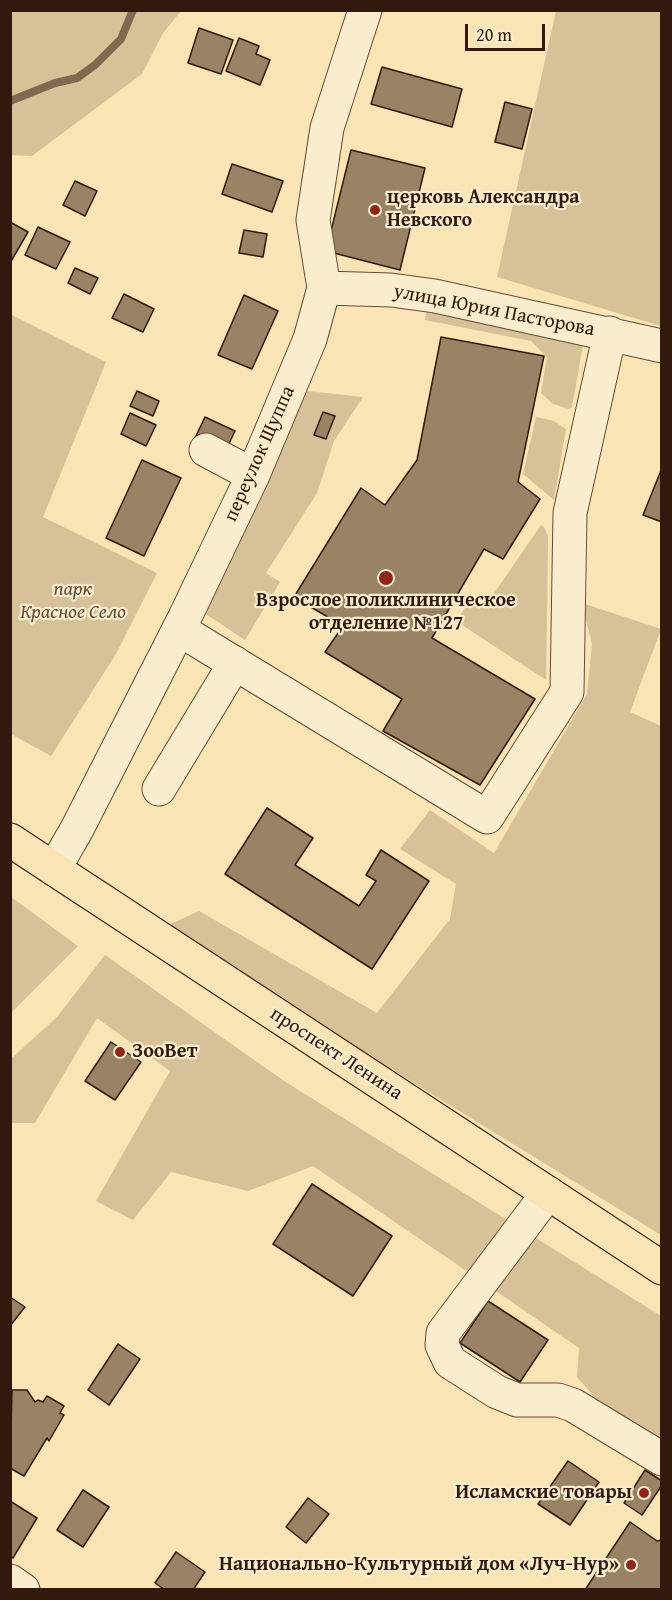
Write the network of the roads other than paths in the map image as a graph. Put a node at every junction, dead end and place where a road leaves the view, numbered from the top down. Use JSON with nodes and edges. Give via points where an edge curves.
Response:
{"nodes":[{"id":1,"x":365,"y":10,"type":"edge"},
{"id":2,"x":324,"y":288,"type":"junction"},
{"id":3,"x":610,"y":333,"type":"junction"},
{"id":4,"x":662,"y":346,"type":"edge"},
{"id":5,"x":206,"y":450,"type":"dead end"},
{"id":6,"x":253,"y":475,"type":"junction"},
{"id":7,"x":190,"y":636,"type":"dead end"},
{"id":8,"x":235,"y":663,"type":"junction"},
{"id":9,"x":159,"y":789,"type":"dead end"},
{"id":10,"x":10,"y":840,"type":"edge"},
{"id":11,"x":54,"y":869,"type":"junction"},
{"id":12,"x":548,"y":1193,"type":"junction"},
{"id":13,"x":662,"y":1268,"type":"edge"},
{"id":14,"x":662,"y":1459,"type":"edge"},
{"id":15,"x":10,"y":1581,"type":"edge"},
{"id":16,"x":23,"y":1590,"type":"edge"}],
"edges":[{"from":1,"to":2,"type":"street","name":"переулок Щуппа","via":[[327,128],[313,220]]},
{"from":2,"to":3,"type":"street","name":"улица Юрия Пасторова","via":[[435,296]]},
{"from":2,"to":6,"type":"street","name":"переулок Щуппа","via":[[309,339]]},
{"from":3,"to":4,"type":"street","name":"улица Юрия Пасторова"},
{"from":3,"to":8,"type":"street","via":[[570,513],[567,692],[487,817]]},
{"from":5,"to":6,"type":"street"},
{"from":6,"to":11,"type":"street","name":"переулок Щуппа","via":[[185,617]]},
{"from":7,"to":8,"type":"street"},
{"from":8,"to":9,"type":"street"},
{"from":10,"to":11,"type":"main road","name":"проспект Ленина"},
{"from":11,"to":12,"type":"main road","name":"проспект Ленина"},
{"from":12,"to":13,"type":"main road","name":"проспект Ленина"},
{"from":12,"to":14,"type":"street","via":[[443,1333],[442,1345],[450,1362],[497,1392],[517,1400],[558,1400],[573,1405]]},
{"from":15,"to":16,"type":"street"}]}
